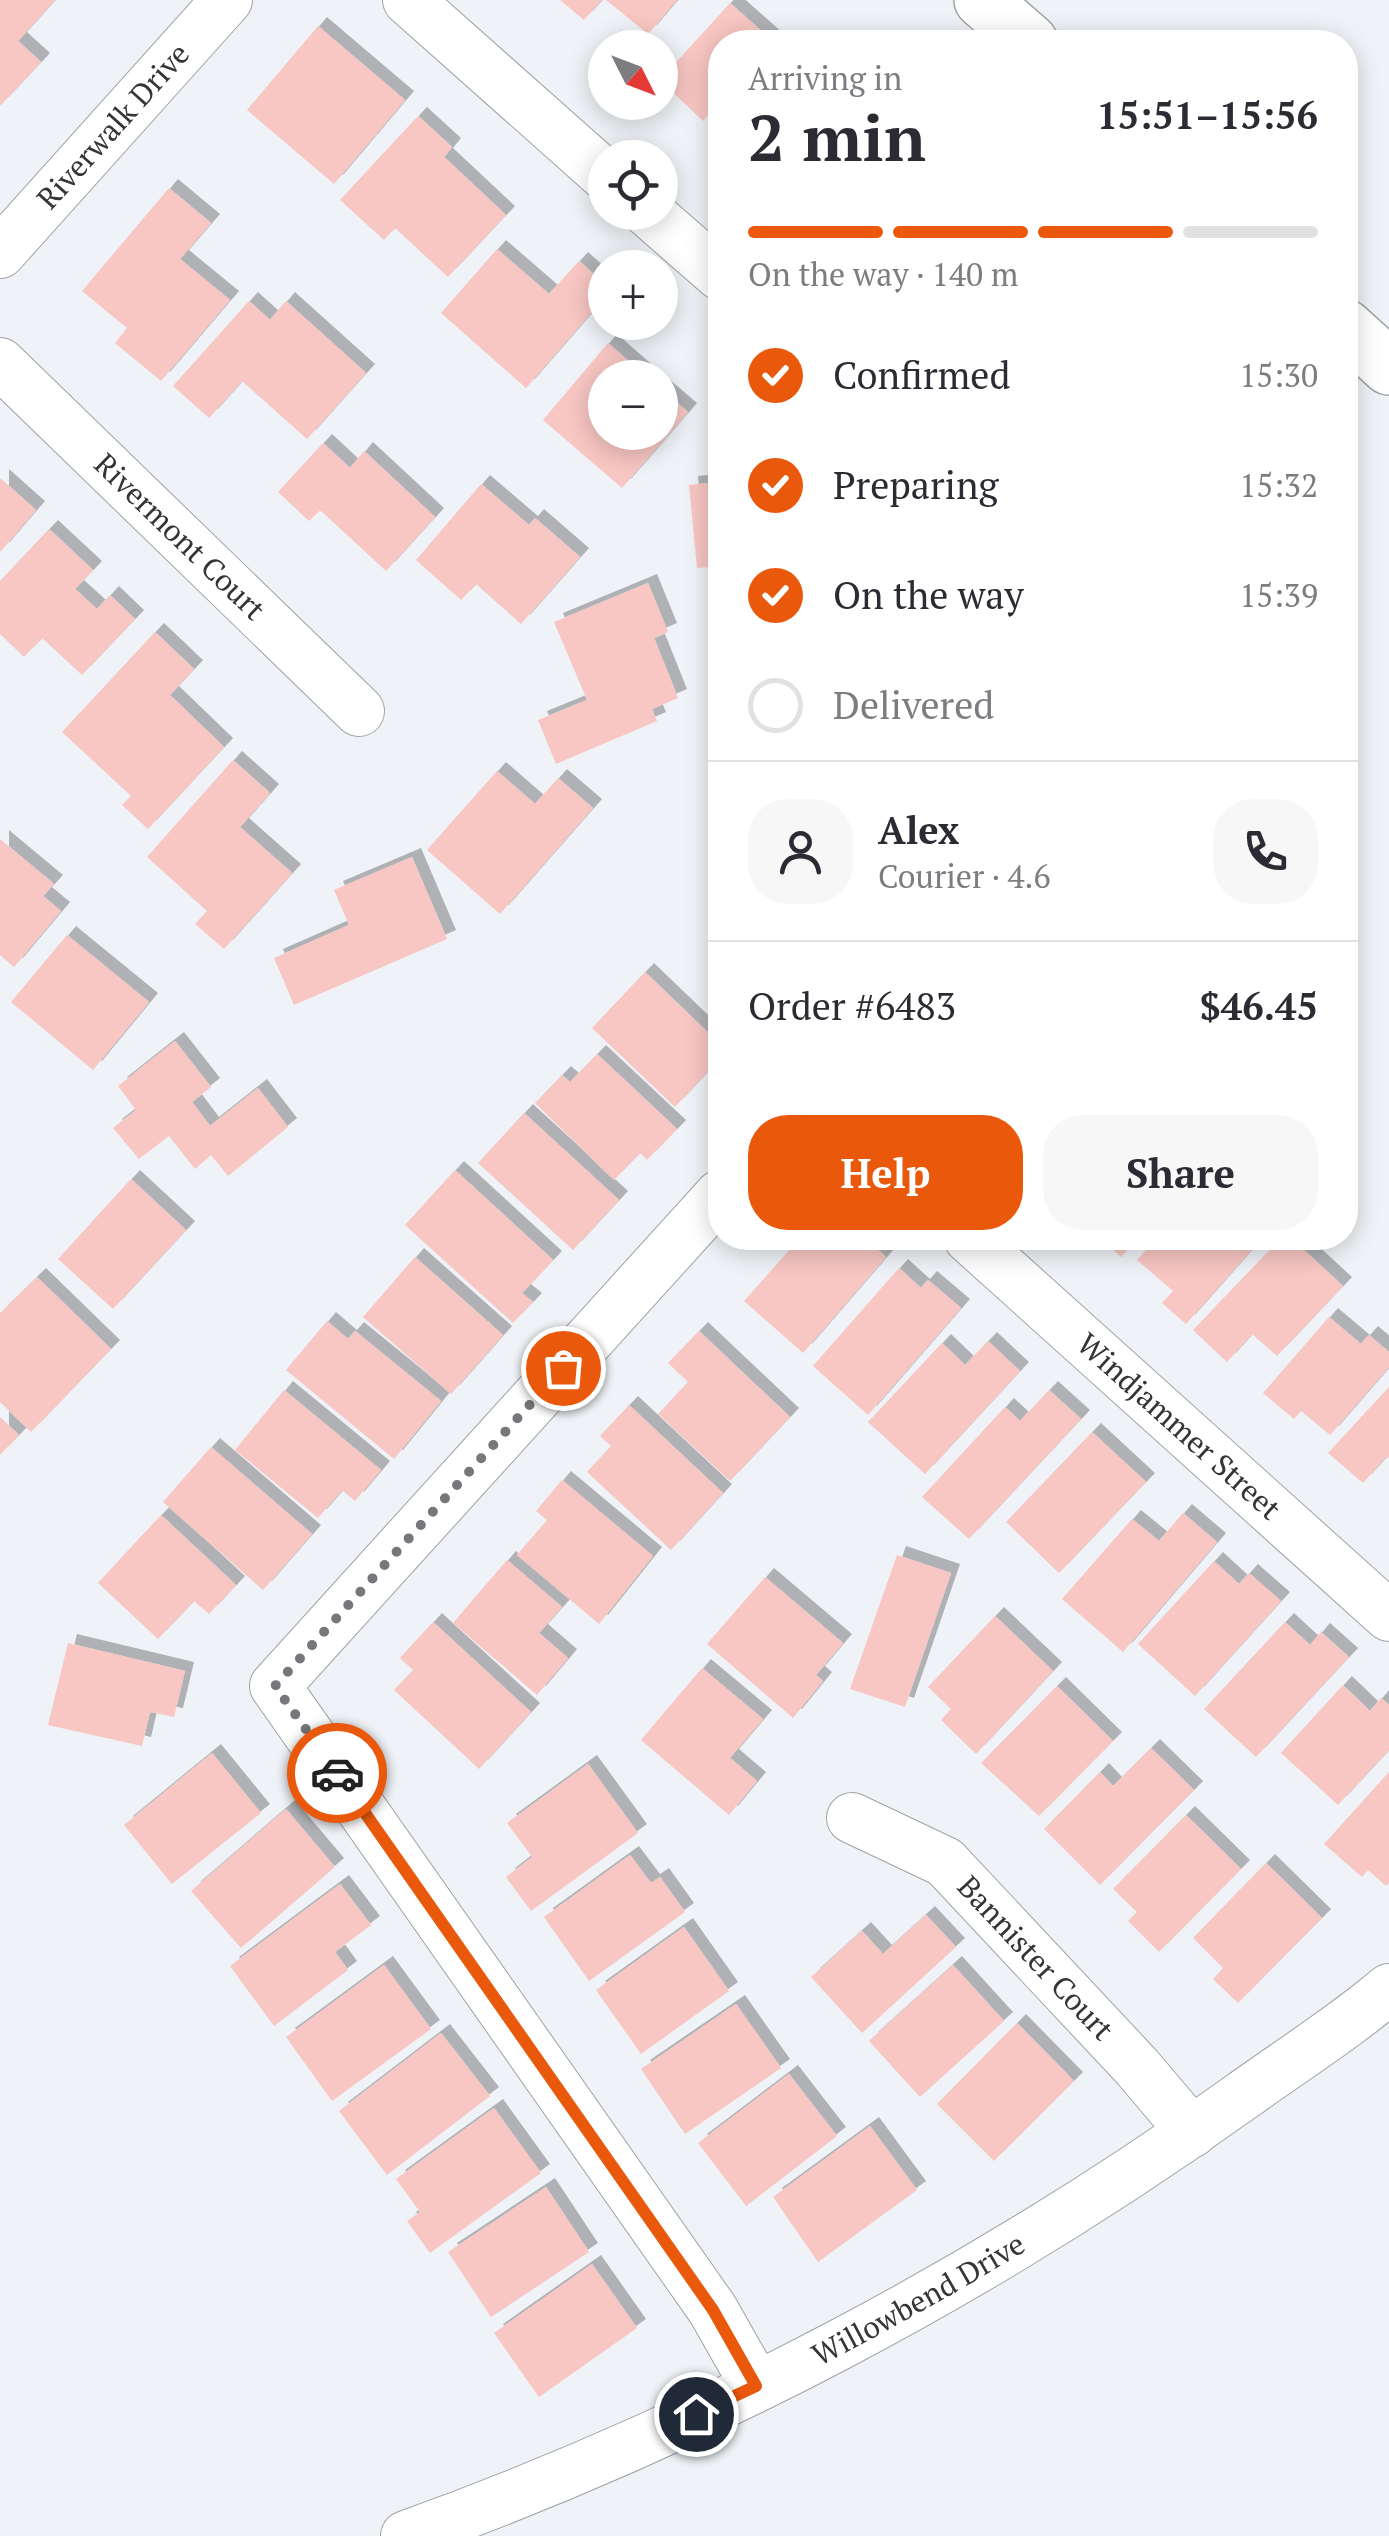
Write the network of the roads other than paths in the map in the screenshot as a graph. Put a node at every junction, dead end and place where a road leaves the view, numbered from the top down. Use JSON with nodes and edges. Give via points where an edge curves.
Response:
{"nodes":[{"id":1,"x":227,"y":0,"type":"edge"},
{"id":2,"x":408,"y":0,"type":"edge"},
{"id":3,"x":982,"y":0,"type":"edge"},
{"id":4,"x":1016,"y":30,"type":"edge"},
{"id":5,"x":588,"y":160,"type":"edge"},
{"id":6,"x":669,"y":230,"type":"edge"},
{"id":7,"x":0,"y":253,"type":"edge"},
{"id":8,"x":708,"y":264,"type":"edge"},
{"id":9,"x":1358,"y":340,"type":"edge"},
{"id":10,"x":0,"y":364,"type":"edge"},
{"id":11,"x":1389,"y":367,"type":"edge"},
{"id":12,"x":359,"y":711,"type":"dead end"},
{"id":13,"x":708,"y":1209,"type":"edge"},
{"id":14,"x":982,"y":1250,"type":"edge"},
{"id":15,"x":1389,"y":1616,"type":"edge"},
{"id":16,"x":852,"y":1818,"type":"dead end"},
{"id":17,"x":1389,"y":1989,"type":"edge"},
{"id":18,"x":1192,"y":2132,"type":"junction"},
{"id":19,"x":756,"y":2386,"type":"junction"},
{"id":20,"x":406,"y":2536,"type":"edge"}],
"edges":[{"from":1,"to":7,"type":"street","name":"Riverwalk Drive"},
{"from":2,"to":5,"type":"street"},
{"from":3,"to":4,"type":"main road"},
{"from":6,"to":8,"type":"street"},
{"from":9,"to":11,"type":"main road"},
{"from":10,"to":12,"type":"street","name":"Rivermont Court"},
{"from":13,"to":19,"type":"street","via":[[275,1686],[713,2310]]},
{"from":14,"to":15,"type":"street","name":"Windjammer Street"},
{"from":16,"to":18,"type":"street","name":"Bannister Court","via":[[945,1862]]},
{"from":17,"to":18,"type":"street","name":"Willowbend Drive"},
{"from":18,"to":19,"type":"street","name":"Willowbend Drive","via":[[944,2287]]},
{"from":19,"to":20,"type":"street","name":"Willowbend Drive","via":[[606,2456]]}]}
